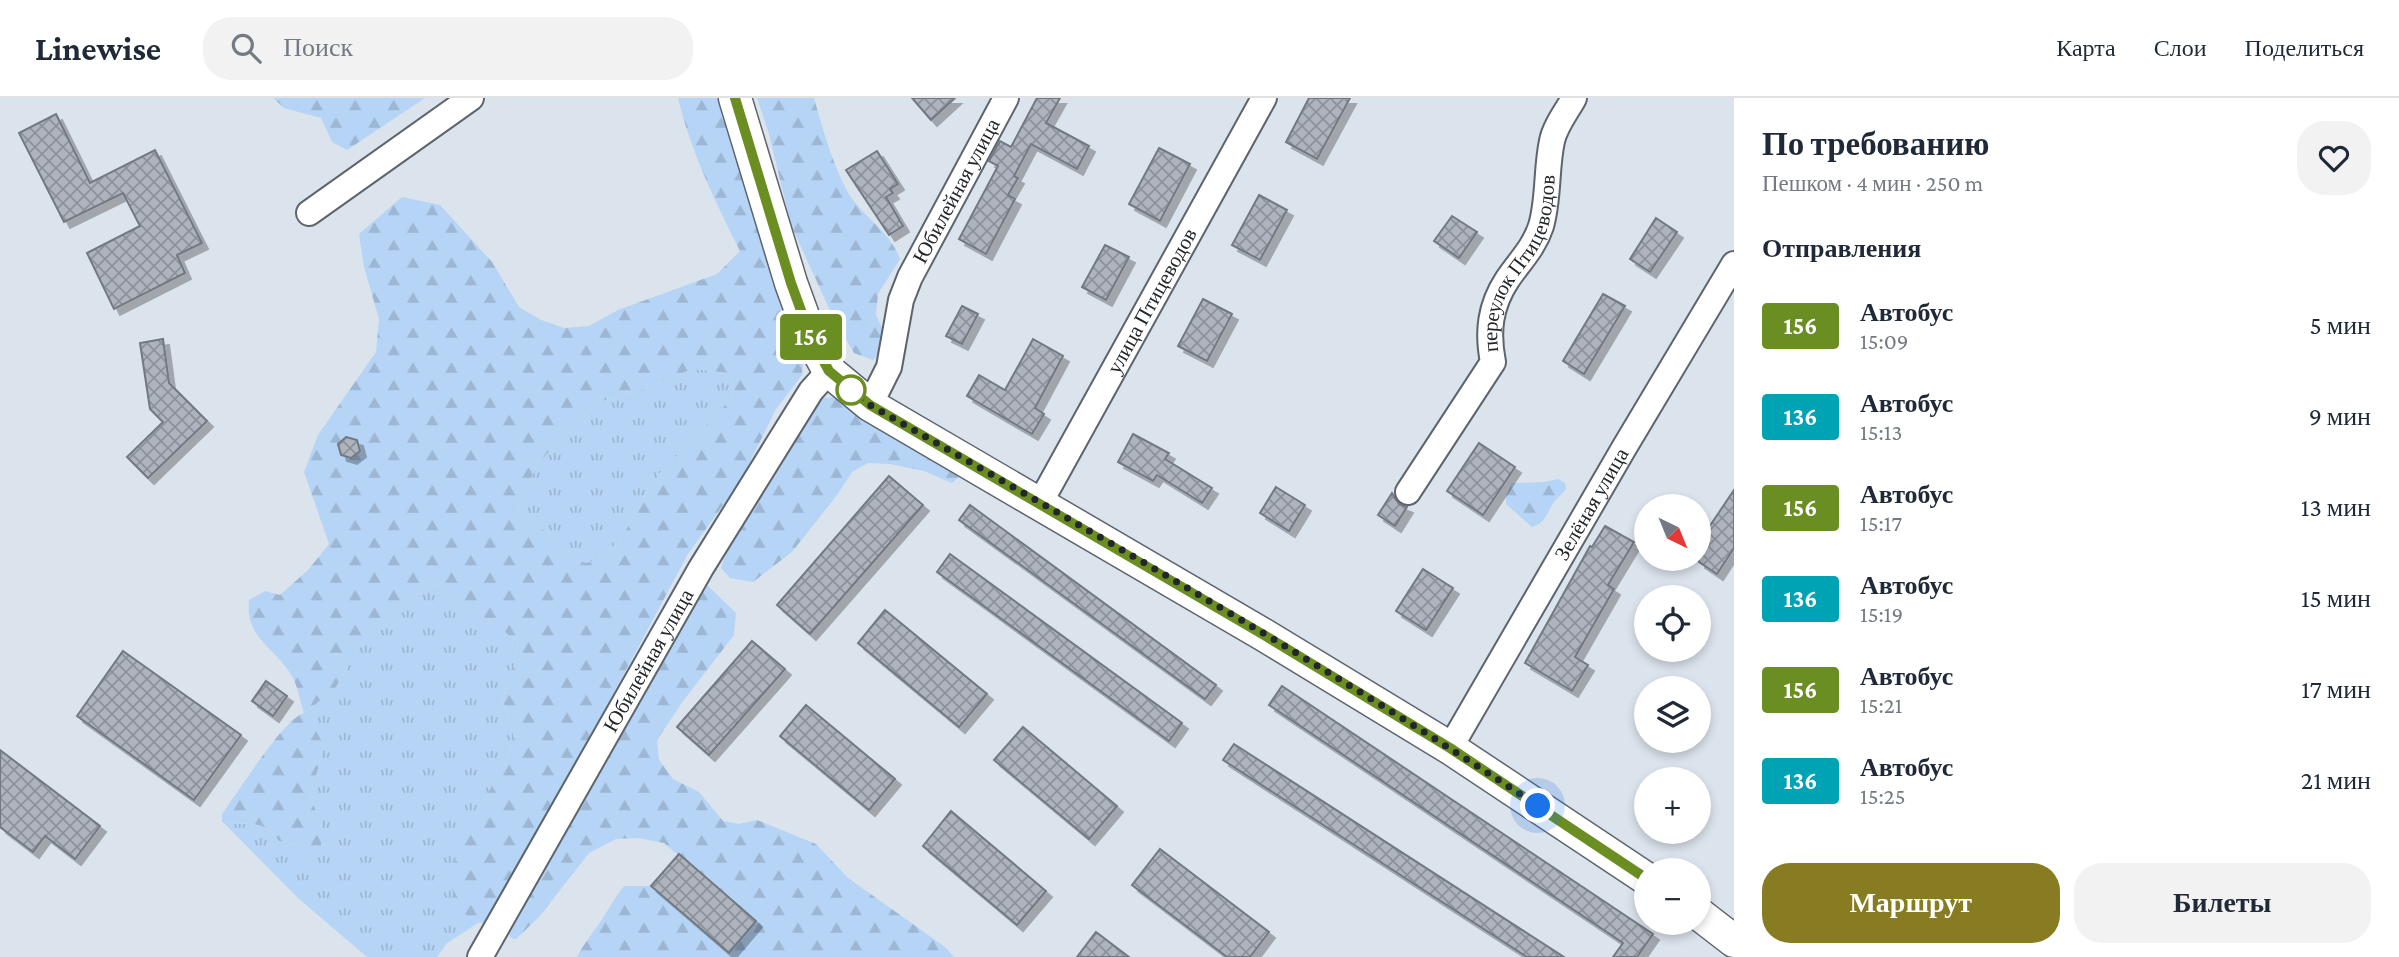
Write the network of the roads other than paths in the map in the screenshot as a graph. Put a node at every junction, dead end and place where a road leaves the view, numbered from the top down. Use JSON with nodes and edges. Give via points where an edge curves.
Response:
{"nodes":[{"id":1,"x":471,"y":98,"type":"edge"},
{"id":2,"x":735,"y":98,"type":"edge"},
{"id":3,"x":1006,"y":98,"type":"edge"},
{"id":4,"x":1265,"y":98,"type":"edge"},
{"id":5,"x":1574,"y":98,"type":"edge"},
{"id":6,"x":309,"y":213,"type":"dead end"},
{"id":7,"x":1734,"y":264,"type":"edge"},
{"id":8,"x":829,"y":371,"type":"junction"},
{"id":9,"x":870,"y":405,"type":"junction"},
{"id":10,"x":1408,"y":492,"type":"dead end"},
{"id":11,"x":1040,"y":503,"type":"junction"},
{"id":12,"x":1450,"y":748,"type":"junction"},
{"id":13,"x":1634,"y":870,"type":"edge"},
{"id":14,"x":1711,"y":923,"type":"edge"},
{"id":15,"x":1734,"y":940,"type":"edge"},
{"id":16,"x":480,"y":957,"type":"edge"}],
"edges":[{"from":1,"to":6,"type":"street"},
{"from":2,"to":8,"type":"street","via":[[791,283]]},
{"from":3,"to":9,"type":"street","name":"Юбилейная улица","via":[[910,277],[901,300],[889,367]]},
{"from":4,"to":11,"type":"street","name":"улица Птицеводов"},
{"from":5,"to":10,"type":"street","name":"переулок Птицеводов","via":[[1552,139],[1542,225],[1496,300],[1490,320],[1493,362]]},
{"from":7,"to":12,"type":"street","name":"Зелёная улица"},
{"from":8,"to":9,"type":"street"},
{"from":8,"to":16,"type":"street","name":"Юбилейная улица","via":[[811,391],[701,568]]},
{"from":9,"to":11,"type":"street"},
{"from":11,"to":12,"type":"street"},
{"from":12,"to":13,"type":"street"},
{"from":14,"to":15,"type":"street"}]}
